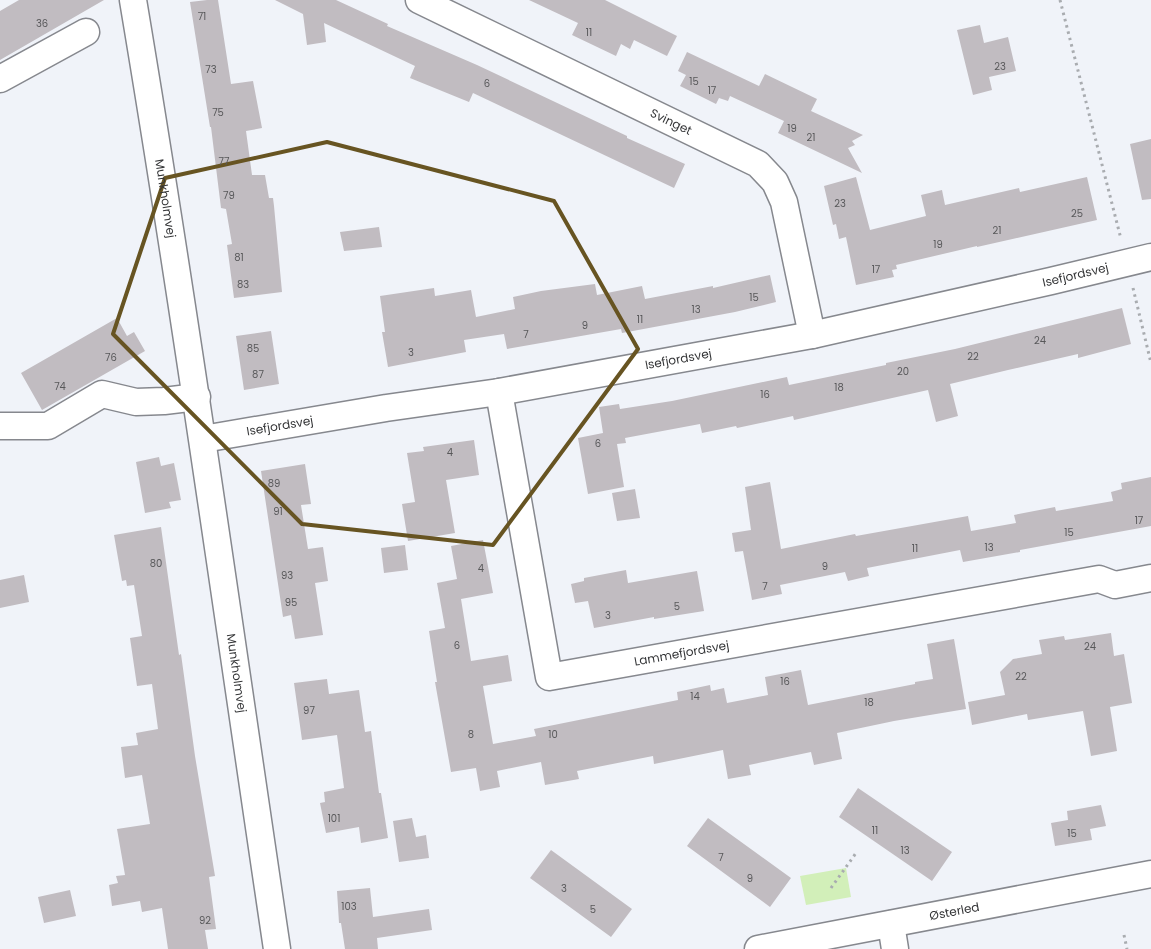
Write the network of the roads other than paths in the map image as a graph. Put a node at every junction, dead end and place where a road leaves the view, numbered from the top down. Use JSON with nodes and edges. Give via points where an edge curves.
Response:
{"nodes":[{"id":1,"x":133,"y":0,"type":"edge"},
{"id":2,"x":419,"y":0,"type":"edge"},
{"id":3,"x":86,"y":32,"type":"dead end"},
{"id":4,"x":0,"y":79,"type":"edge"},
{"id":5,"x":1139,"y":260,"type":"edge"},
{"id":6,"x":812,"y":335,"type":"junction"},
{"id":7,"x":500,"y":392,"type":"junction"},
{"id":8,"x":197,"y":397,"type":"junction"},
{"id":9,"x":0,"y":426,"type":"edge"},
{"id":10,"x":203,"y":439,"type":"junction"},
{"id":11,"x":1151,"y":578,"type":"edge"},
{"id":12,"x":1151,"y":874,"type":"edge"},
{"id":13,"x":893,"y":937,"type":"edge"},
{"id":14,"x":277,"y":949,"type":"edge"},
{"id":15,"x":758,"y":949,"type":"edge"}],
"edges":[{"from":1,"to":8,"type":"street","name":"Munkholmvej"},
{"from":2,"to":6,"type":"street","name":"Svinget","via":[[758,164],[775,182],[784,202]]},
{"from":3,"to":4,"type":"street"},
{"from":5,"to":6,"type":"street","name":"Isefjordsvej"},
{"from":6,"to":7,"type":"street","name":"Isefjordsvej"},
{"from":7,"to":10,"type":"street","name":"Isefjordsvej"},
{"from":7,"to":11,"type":"street","name":"Lammefjordsvej","via":[[549,677],[1098,578],[1115,585]]},
{"from":8,"to":9,"type":"street","via":[[136,402],[102,394],[48,426]]},
{"from":8,"to":10,"type":"street","name":"Munkholmvej"},
{"from":10,"to":14,"type":"street","name":"Munkholmvej"},
{"from":12,"to":13,"type":"street","name":"Østerled"},
{"from":13,"to":15,"type":"street","name":"Østerled"}]}
